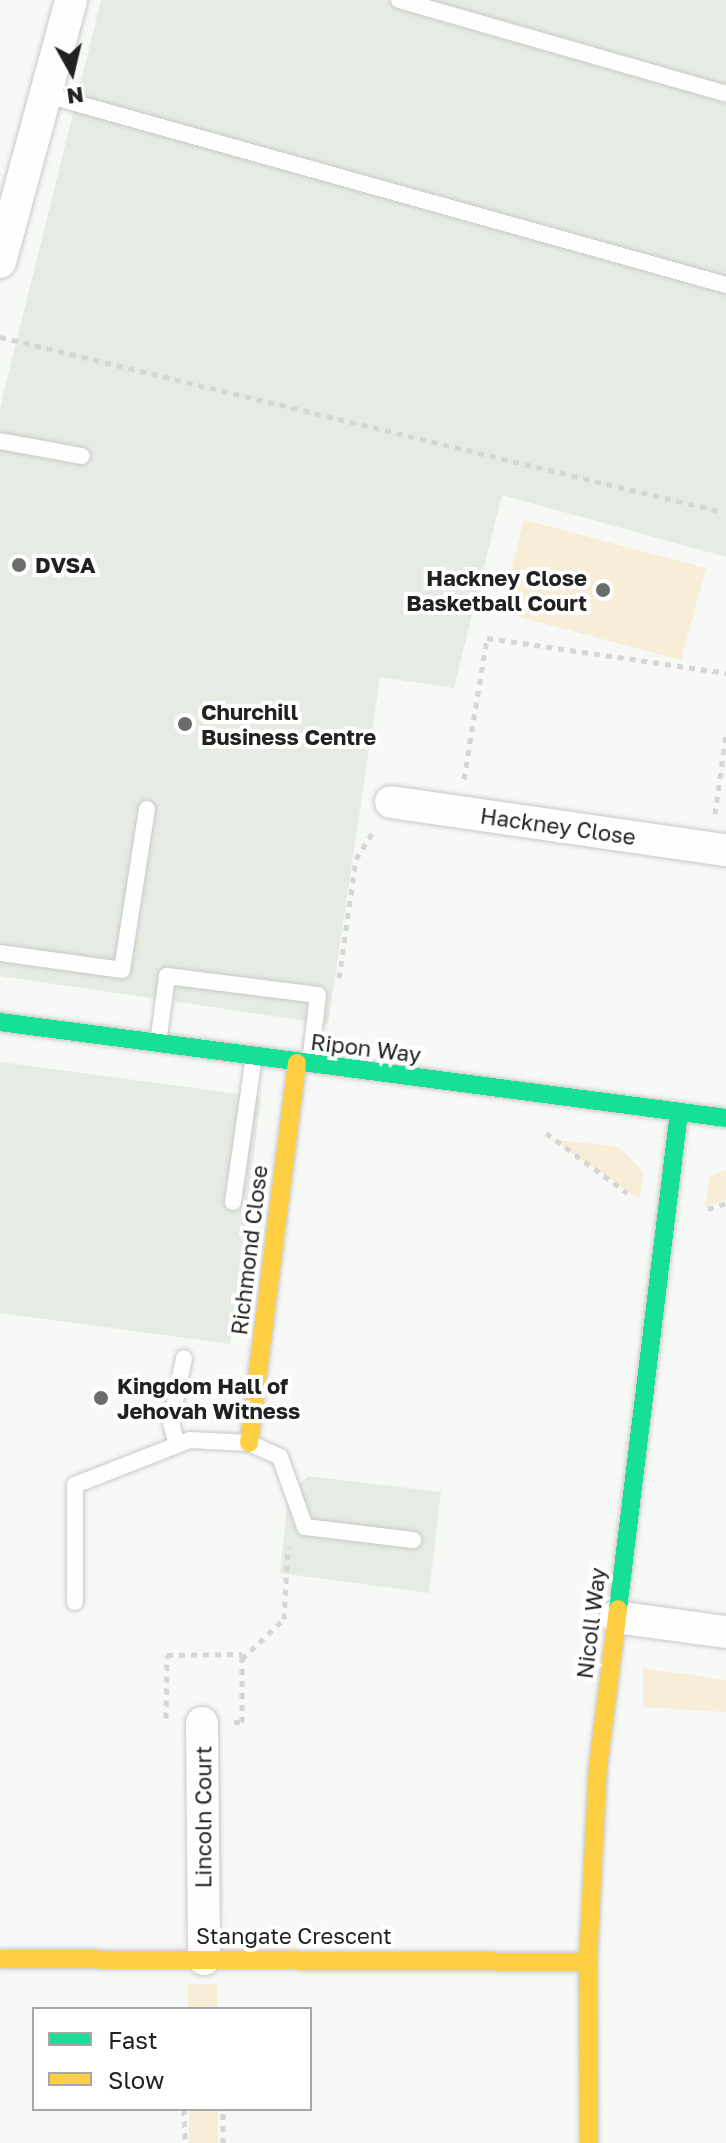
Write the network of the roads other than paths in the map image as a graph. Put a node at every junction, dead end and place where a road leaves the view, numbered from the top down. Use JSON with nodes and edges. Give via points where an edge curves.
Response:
{"nodes":[{"id":1,"x":71,"y":0,"type":"edge"},
{"id":2,"x":399,"y":0,"type":"edge"},
{"id":3,"x":43,"y":94,"type":"junction"},
{"id":4,"x":726,"y":94,"type":"edge"},
{"id":5,"x":0,"y":262,"type":"edge"},
{"id":6,"x":726,"y":285,"type":"edge"},
{"id":7,"x":0,"y":441,"type":"edge"},
{"id":8,"x":82,"y":456,"type":"dead end"},
{"id":9,"x":391,"y":802,"type":"road end"},
{"id":10,"x":147,"y":809,"type":"dead end"},
{"id":11,"x":718,"y":848,"type":"edge"},
{"id":12,"x":0,"y":953,"type":"edge"},
{"id":13,"x":0,"y":1022,"type":"edge"},
{"id":14,"x":158,"y":1043,"type":"junction"},
{"id":15,"x":254,"y":1057,"type":"junction"},
{"id":16,"x":303,"y":1064,"type":"junction"},
{"id":17,"x":679,"y":1112,"type":"junction"},
{"id":18,"x":726,"y":1118,"type":"edge"},
{"id":19,"x":233,"y":1202,"type":"dead end"},
{"id":20,"x":184,"y":1358,"type":"dead end"},
{"id":21,"x":249,"y":1443,"type":"junction"},
{"id":22,"x":177,"y":1445,"type":"junction"},
{"id":23,"x":413,"y":1540,"type":"dead end"},
{"id":24,"x":75,"y":1602,"type":"dead end"},
{"id":25,"x":616,"y":1617,"type":"junction"},
{"id":26,"x":726,"y":1632,"type":"edge"},
{"id":27,"x":202,"y":1723,"type":"road end"},
{"id":28,"x":0,"y":1959,"type":"edge"},
{"id":29,"x":204,"y":1959,"type":"junction"},
{"id":30,"x":588,"y":1962,"type":"junction"},
{"id":31,"x":589,"y":2143,"type":"edge"}],
"edges":[{"from":1,"to":3,"type":"street"},
{"from":2,"to":4,"type":"lane"},
{"from":3,"to":5,"type":"street"},
{"from":3,"to":6,"type":"lane"},
{"from":7,"to":8,"type":"lane"},
{"from":9,"to":11,"type":"street","name":"Hackney Close"},
{"from":10,"to":12,"type":"lane","via":[[122,970]]},
{"from":13,"to":14,"type":"street","name":"Ripon Way"},
{"from":14,"to":15,"type":"street","name":"Ripon Way"},
{"from":14,"to":16,"type":"lane","via":[[167,976],[318,995]]},
{"from":15,"to":16,"type":"street","name":"Ripon Way"},
{"from":15,"to":19,"type":"lane"},
{"from":16,"to":17,"type":"street","name":"Ripon Way"},
{"from":16,"to":21,"type":"street","name":"Richmond Close"},
{"from":17,"to":18,"type":"street","name":"Ripon Way"},
{"from":17,"to":25,"type":"street","name":"Nicoll Way"},
{"from":20,"to":22,"type":"lane","via":[[171,1422]]},
{"from":21,"to":22,"type":"lane","via":[[190,1440]]},
{"from":21,"to":23,"type":"lane","via":[[280,1457],[305,1527]]},
{"from":22,"to":24,"type":"lane","via":[[75,1485]]},
{"from":25,"to":26,"type":"street"},
{"from":25,"to":30,"type":"street","name":"Nicoll Way","via":[[598,1767]]},
{"from":27,"to":29,"type":"street","name":"Lincoln Court"},
{"from":28,"to":29,"type":"street","name":"Stangate Crescent"},
{"from":29,"to":30,"type":"street","name":"Stangate Crescent"},
{"from":30,"to":31,"type":"street","name":"Nicoll Way"}]}
